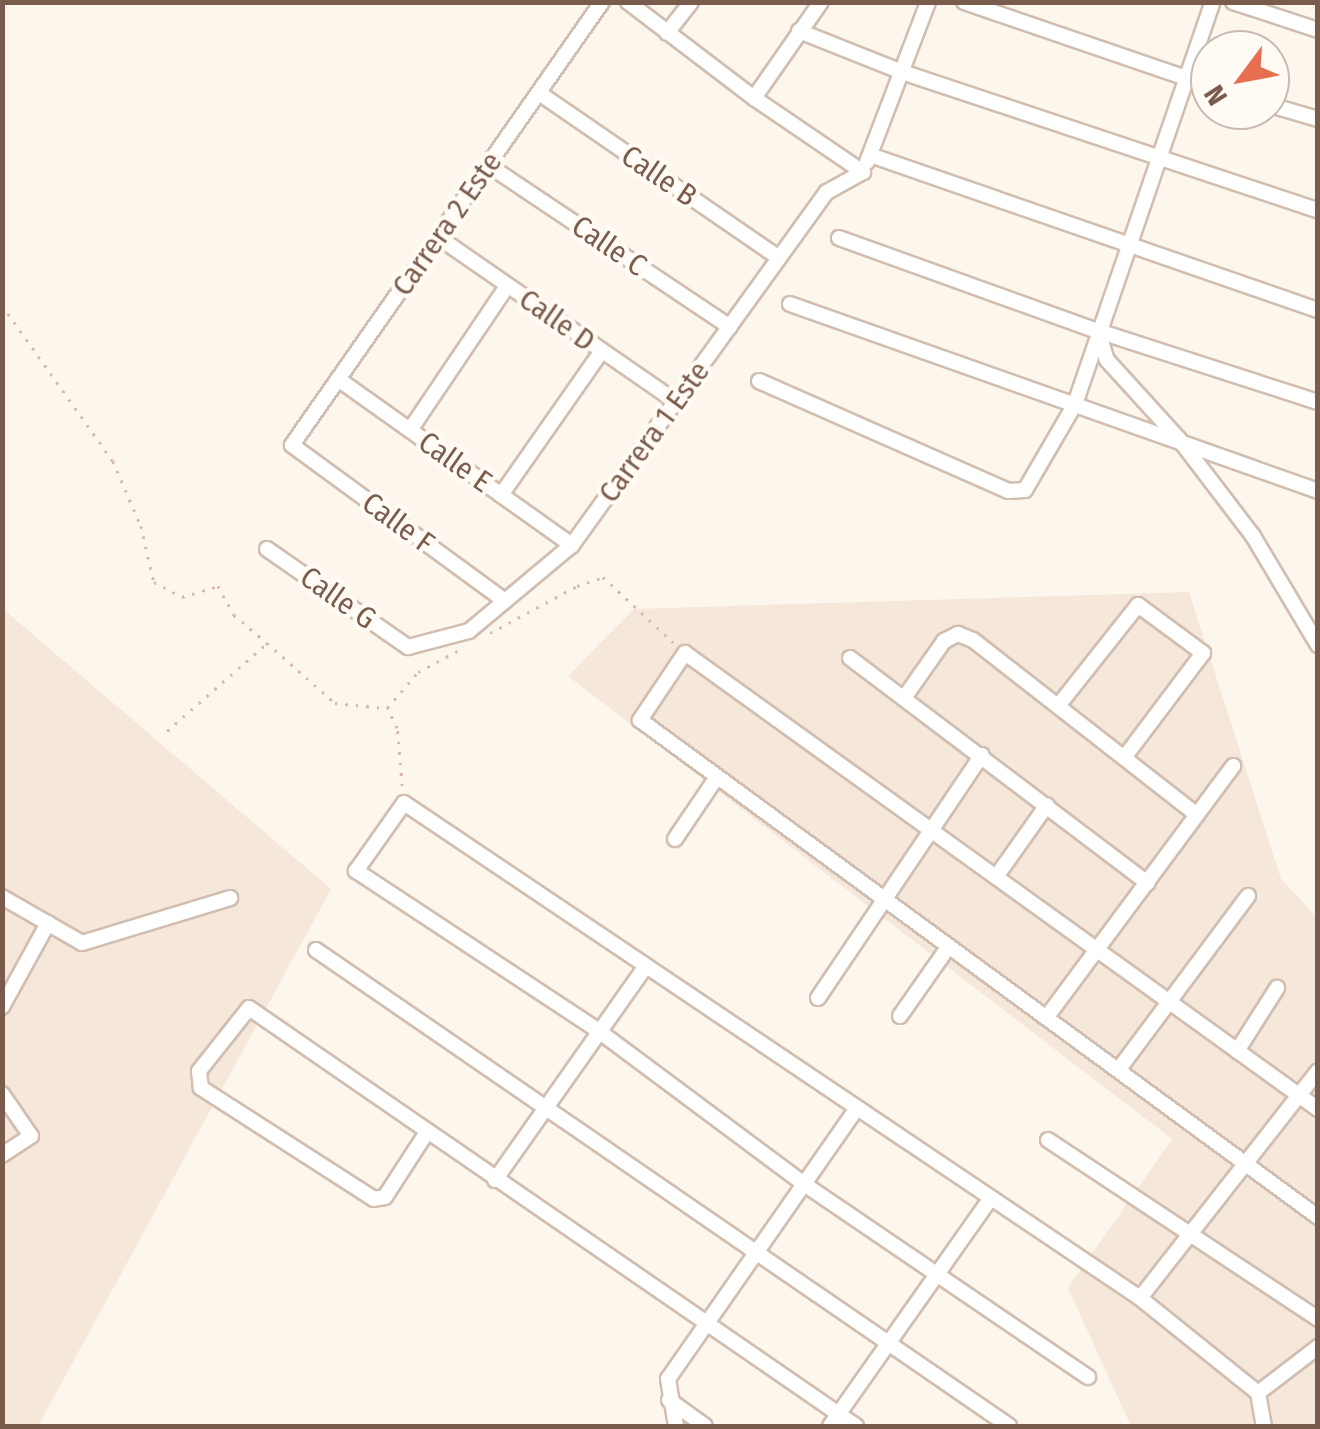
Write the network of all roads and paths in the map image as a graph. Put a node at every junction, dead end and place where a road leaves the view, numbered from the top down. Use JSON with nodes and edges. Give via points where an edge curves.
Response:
{"nodes":[{"id":1,"x":602,"y":2,"type":"edge"},
{"id":2,"x":628,"y":2,"type":"edge"},
{"id":3,"x":691,"y":2,"type":"edge"},
{"id":4,"x":821,"y":2,"type":"edge"},
{"id":5,"x":928,"y":2,"type":"edge"},
{"id":6,"x":964,"y":2,"type":"edge"},
{"id":7,"x":1213,"y":2,"type":"edge"},
{"id":8,"x":1233,"y":2,"type":"edge"},
{"id":9,"x":798,"y":30,"type":"junction"},
{"id":10,"x":1318,"y":30,"type":"edge"},
{"id":11,"x":667,"y":33,"type":"junction"},
{"id":12,"x":902,"y":72,"type":"junction"},
{"id":13,"x":1188,"y":79,"type":"junction"},
{"id":14,"x":539,"y":93,"type":"junction"},
{"id":15,"x":754,"y":98,"type":"junction"},
{"id":16,"x":1290,"y":111,"type":"edge"},
{"id":17,"x":1318,"y":120,"type":"edge"},
{"id":18,"x":870,"y":155,"type":"junction"},
{"id":19,"x":1161,"y":160,"type":"junction"},
{"id":20,"x":488,"y":165,"type":"junction"},
{"id":21,"x":863,"y":172,"type":"junction"},
{"id":22,"x":1318,"y":210,"type":"edge"},
{"id":23,"x":438,"y":237,"type":"junction"},
{"id":24,"x":839,"y":238,"type":"dead end"},
{"id":25,"x":1130,"y":244,"type":"junction"},
{"id":26,"x":780,"y":258,"type":"junction"},
{"id":27,"x":508,"y":286,"type":"junction"},
{"id":28,"x":790,"y":304,"type":"dead end"},
{"id":29,"x":2,"y":305,"type":"edge"},
{"id":30,"x":1318,"y":310,"type":"edge"},
{"id":31,"x":730,"y":326,"type":"junction"},
{"id":32,"x":1098,"y":331,"type":"junction"},
{"id":33,"x":602,"y":351,"type":"junction"},
{"id":34,"x":338,"y":379,"type":"junction"},
{"id":35,"x":759,"y":381,"type":"dead end"},
{"id":36,"x":676,"y":402,"type":"junction"},
{"id":37,"x":1318,"y":402,"type":"edge"},
{"id":38,"x":1075,"y":404,"type":"junction"},
{"id":39,"x":410,"y":430,"type":"junction"},
{"id":40,"x":1179,"y":438,"type":"junction"},
{"id":41,"x":292,"y":445,"type":"joint"},
{"id":42,"x":1318,"y":490,"type":"edge"},
{"id":43,"x":501,"y":494,"type":"junction"},
{"id":44,"x":572,"y":545,"type":"junction"},
{"id":45,"x":267,"y":549,"type":"dead end"},
{"id":46,"x":505,"y":601,"type":"junction"},
{"id":47,"x":482,"y":638,"type":"dead end"},
{"id":48,"x":268,"y":642,"type":"junction"},
{"id":49,"x":1318,"y":645,"type":"edge"},
{"id":50,"x":466,"y":646,"type":"dead end"},
{"id":51,"x":408,"y":647,"type":"joint"},
{"id":52,"x":685,"y":653,"type":"junction"},
{"id":53,"x":850,"y":658,"type":"dead end"},
{"id":54,"x":904,"y":698,"type":"junction"},
{"id":55,"x":1058,"y":706,"type":"junction"},
{"id":56,"x":387,"y":708,"type":"junction"},
{"id":57,"x":167,"y":732,"type":"dead end"},
{"id":58,"x":982,"y":755,"type":"junction"},
{"id":59,"x":1124,"y":758,"type":"junction"},
{"id":60,"x":1233,"y":766,"type":"dead end"},
{"id":61,"x":717,"y":776,"type":"junction"},
{"id":62,"x":404,"y":803,"type":"junction"},
{"id":63,"x":1046,"y":805,"type":"junction"},
{"id":64,"x":1197,"y":815,"type":"junction"},
{"id":65,"x":930,"y":830,"type":"junction"},
{"id":66,"x":675,"y":840,"type":"dead end"},
{"id":67,"x":996,"y":878,"type":"junction"},
{"id":68,"x":1146,"y":883,"type":"junction"},
{"id":69,"x":1248,"y":896,"type":"dead end"},
{"id":70,"x":2,"y":897,"type":"edge"},
{"id":71,"x":230,"y":898,"type":"dead end"},
{"id":72,"x":883,"y":898,"type":"junction"},
{"id":73,"x":48,"y":923,"type":"junction"},
{"id":74,"x":948,"y":946,"type":"junction"},
{"id":75,"x":316,"y":950,"type":"dead end"},
{"id":76,"x":1096,"y":950,"type":"junction"},
{"id":77,"x":646,"y":966,"type":"junction"},
{"id":78,"x":1278,"y":988,"type":"dead end"},
{"id":79,"x":818,"y":998,"type":"dead end"},
{"id":80,"x":1170,"y":1000,"type":"junction"},
{"id":81,"x":2,"y":1007,"type":"edge"},
{"id":82,"x":900,"y":1016,"type":"dead end"},
{"id":83,"x":1046,"y":1018,"type":"junction"},
{"id":84,"x":599,"y":1031,"type":"junction"},
{"id":85,"x":1237,"y":1051,"type":"junction"},
{"id":86,"x":1119,"y":1069,"type":"junction"},
{"id":87,"x":1318,"y":1071,"type":"edge"},
{"id":88,"x":2,"y":1094,"type":"edge"},
{"id":89,"x":1297,"y":1094,"type":"junction"},
{"id":90,"x":544,"y":1108,"type":"junction"},
{"id":91,"x":858,"y":1108,"type":"junction"},
{"id":92,"x":1318,"y":1109,"type":"edge"},
{"id":93,"x":427,"y":1132,"type":"junction"},
{"id":94,"x":1048,"y":1140,"type":"dead end"},
{"id":95,"x":2,"y":1155,"type":"edge"},
{"id":96,"x":1244,"y":1163,"type":"junction"},
{"id":97,"x":495,"y":1180,"type":"junction"},
{"id":98,"x":804,"y":1184,"type":"junction"},
{"id":99,"x":991,"y":1198,"type":"junction"},
{"id":100,"x":1318,"y":1217,"type":"edge"},
{"id":101,"x":1189,"y":1234,"type":"junction"},
{"id":102,"x":756,"y":1254,"type":"junction"},
{"id":103,"x":938,"y":1273,"type":"junction"},
{"id":104,"x":1140,"y":1298,"type":"junction"},
{"id":105,"x":1318,"y":1319,"type":"edge"},
{"id":106,"x":705,"y":1326,"type":"junction"},
{"id":107,"x":888,"y":1343,"type":"junction"},
{"id":108,"x":1318,"y":1347,"type":"edge"},
{"id":109,"x":1088,"y":1378,"type":"dead end"},
{"id":110,"x":1258,"y":1393,"type":"junction"},
{"id":111,"x":668,"y":1400,"type":"junction"},
{"id":112,"x":834,"y":1420,"type":"edge"},
{"id":113,"x":676,"y":1426,"type":"edge"},
{"id":114,"x":704,"y":1426,"type":"edge"},
{"id":115,"x":856,"y":1426,"type":"edge"},
{"id":116,"x":1009,"y":1426,"type":"edge"},
{"id":117,"x":1264,"y":1426,"type":"edge"}],
"edges":[{"from":1,"to":14,"type":"street","name":"Carrera 2 Este"},
{"from":2,"to":11,"type":"street"},
{"from":3,"to":11,"type":"street"},
{"from":4,"to":9,"type":"street"},
{"from":5,"to":12,"type":"street"},
{"from":6,"to":13,"type":"street"},
{"from":7,"to":13,"type":"street"},
{"from":8,"to":10,"type":"street"},
{"from":9,"to":12,"type":"street"},
{"from":9,"to":15,"type":"street"},
{"from":11,"to":15,"type":"street"},
{"from":12,"to":18,"type":"street"},
{"from":12,"to":19,"type":"street"},
{"from":13,"to":19,"type":"street"},
{"from":14,"to":20,"type":"street","name":"Carrera 2 Este"},
{"from":14,"to":26,"type":"street","name":"Calle B"},
{"from":15,"to":21,"type":"street"},
{"from":16,"to":17,"type":"street"},
{"from":18,"to":21,"type":"street"},
{"from":18,"to":25,"type":"street"},
{"from":19,"to":22,"type":"street"},
{"from":19,"to":25,"type":"street"},
{"from":20,"to":23,"type":"street","name":"Carrera 2 Este"},
{"from":20,"to":31,"type":"street","name":"Calle C"},
{"from":21,"to":26,"type":"street","name":"Carrera 1 Este","via":[[827,192]]},
{"from":23,"to":27,"type":"street","name":"Calle D"},
{"from":23,"to":34,"type":"street","name":"Carrera 2 Este"},
{"from":24,"to":32,"type":"street"},
{"from":25,"to":30,"type":"street"},
{"from":25,"to":32,"type":"street"},
{"from":26,"to":31,"type":"street","name":"Carrera 1 Este"},
{"from":27,"to":33,"type":"street","name":"Calle D"},
{"from":27,"to":39,"type":"street"},
{"from":28,"to":38,"type":"street"},
{"from":29,"to":48,"type":"path","via":[[113,462],[142,526],[154,582],[182,597],[218,586],[234,615]]},
{"from":31,"to":36,"type":"street","name":"Carrera 1 Este"},
{"from":32,"to":37,"type":"street"},
{"from":32,"to":38,"type":"street"},
{"from":32,"to":40,"type":"street","via":[[1107,360]]},
{"from":33,"to":36,"type":"street","name":"Calle D"},
{"from":33,"to":43,"type":"street"},
{"from":34,"to":39,"type":"street","name":"Calle E"},
{"from":34,"to":41,"type":"street","name":"Carrera 2 Este"},
{"from":35,"to":38,"type":"street","via":[[1008,491],[1025,490],[1035,478]]},
{"from":36,"to":44,"type":"street","name":"Carrera 1 Este"},
{"from":38,"to":40,"type":"street"},
{"from":39,"to":43,"type":"street","name":"Calle E"},
{"from":40,"to":42,"type":"street"},
{"from":40,"to":49,"type":"street","via":[[1253,536]]},
{"from":41,"to":46,"type":"street","name":"Calle F"},
{"from":43,"to":44,"type":"street","name":"Calle E"},
{"from":44,"to":46,"type":"street","name":"Carrera 1 Este"},
{"from":45,"to":51,"type":"street","name":"Calle G"},
{"from":46,"to":51,"type":"street","name":"Carrera 1 Este","via":[[469,632]]},
{"from":47,"to":52,"type":"path","via":[[603,577]]},
{"from":48,"to":56,"type":"path","via":[[336,703]]},
{"from":48,"to":57,"type":"path"},
{"from":50,"to":56,"type":"path","via":[[418,672]]},
{"from":52,"to":61,"type":"street","via":[[640,720]]},
{"from":52,"to":65,"type":"street"},
{"from":53,"to":54,"type":"street"},
{"from":54,"to":55,"type":"street","via":[[944,641],[958,634]]},
{"from":54,"to":58,"type":"street"},
{"from":55,"to":59,"type":"street"},
{"from":55,"to":59,"type":"street","via":[[1138,605],[1203,653]]},
{"from":56,"to":62,"type":"path","via":[[397,728]]},
{"from":58,"to":63,"type":"street"},
{"from":58,"to":65,"type":"street"},
{"from":59,"to":64,"type":"street"},
{"from":60,"to":64,"type":"street"},
{"from":61,"to":66,"type":"street"},
{"from":61,"to":72,"type":"street"},
{"from":62,"to":77,"type":"street"},
{"from":62,"to":84,"type":"street","via":[[356,872]]},
{"from":63,"to":67,"type":"street"},
{"from":63,"to":68,"type":"street"},
{"from":64,"to":68,"type":"street"},
{"from":65,"to":67,"type":"street"},
{"from":65,"to":72,"type":"street"},
{"from":67,"to":76,"type":"street"},
{"from":68,"to":76,"type":"street"},
{"from":69,"to":80,"type":"street"},
{"from":70,"to":73,"type":"street"},
{"from":71,"to":73,"type":"street","via":[[82,943]]},
{"from":72,"to":74,"type":"street"},
{"from":72,"to":79,"type":"street"},
{"from":73,"to":81,"type":"street"},
{"from":74,"to":82,"type":"street"},
{"from":74,"to":83,"type":"street"},
{"from":75,"to":90,"type":"street"},
{"from":76,"to":80,"type":"street"},
{"from":76,"to":83,"type":"street"},
{"from":77,"to":84,"type":"street"},
{"from":77,"to":91,"type":"street"},
{"from":78,"to":85,"type":"street"},
{"from":80,"to":85,"type":"street"},
{"from":80,"to":86,"type":"street"},
{"from":83,"to":86,"type":"street"},
{"from":84,"to":90,"type":"street"},
{"from":84,"to":98,"type":"street"},
{"from":85,"to":89,"type":"street"},
{"from":86,"to":96,"type":"street"},
{"from":87,"to":89,"type":"street"},
{"from":88,"to":95,"type":"street","via":[[32,1136]]},
{"from":89,"to":92,"type":"street"},
{"from":89,"to":96,"type":"street"},
{"from":90,"to":97,"type":"street"},
{"from":90,"to":102,"type":"street"},
{"from":91,"to":98,"type":"street"},
{"from":91,"to":99,"type":"street"},
{"from":93,"to":93,"type":"street","via":[[385,1197],[374,1200],[201,1088],[198,1071],[249,1008]]},
{"from":93,"to":97,"type":"street"},
{"from":94,"to":101,"type":"street"},
{"from":96,"to":100,"type":"street"},
{"from":96,"to":101,"type":"street"},
{"from":97,"to":106,"type":"street"},
{"from":98,"to":102,"type":"street"},
{"from":98,"to":103,"type":"street"},
{"from":99,"to":103,"type":"street"},
{"from":99,"to":104,"type":"street"},
{"from":101,"to":104,"type":"street"},
{"from":101,"to":105,"type":"street"},
{"from":102,"to":106,"type":"street"},
{"from":102,"to":107,"type":"street"},
{"from":103,"to":107,"type":"street"},
{"from":103,"to":109,"type":"street"},
{"from":104,"to":110,"type":"street"},
{"from":106,"to":111,"type":"street","via":[[668,1380]]},
{"from":106,"to":112,"type":"street"},
{"from":107,"to":112,"type":"street"},
{"from":107,"to":116,"type":"street"},
{"from":108,"to":110,"type":"street"},
{"from":110,"to":117,"type":"street"},
{"from":111,"to":113,"type":"street"},
{"from":111,"to":114,"type":"street"},
{"from":112,"to":115,"type":"street"}]}
